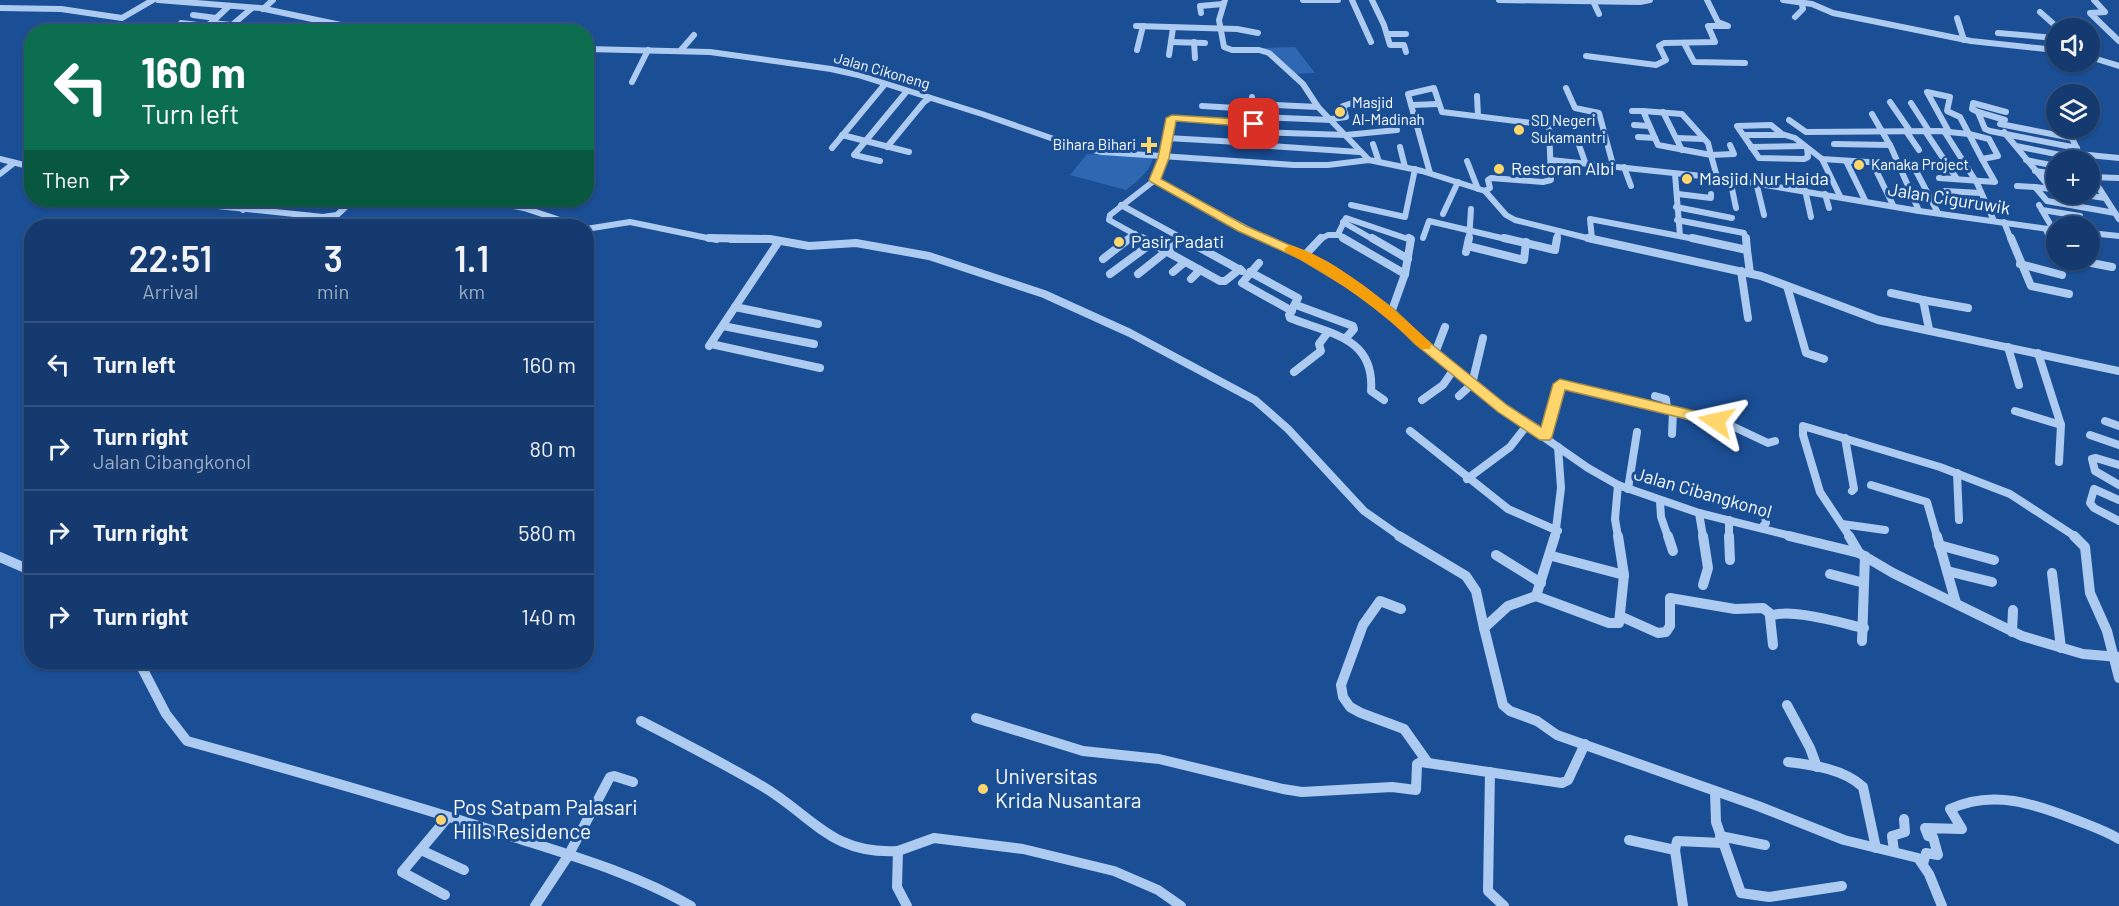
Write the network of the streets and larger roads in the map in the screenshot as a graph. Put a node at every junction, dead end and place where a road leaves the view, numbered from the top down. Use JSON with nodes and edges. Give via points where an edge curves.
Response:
{"nodes":[{"id":1,"x":153,"y":0,"type":"edge"},
{"id":2,"x":158,"y":0,"type":"edge"},
{"id":3,"x":273,"y":0,"type":"edge"},
{"id":4,"x":1305,"y":0,"type":"edge"},
{"id":5,"x":1338,"y":0,"type":"edge"},
{"id":6,"x":1352,"y":0,"type":"edge"},
{"id":7,"x":1372,"y":0,"type":"edge"},
{"id":8,"x":1499,"y":0,"type":"edge"},
{"id":9,"x":1650,"y":0,"type":"edge"},
{"id":10,"x":1707,"y":0,"type":"edge"},
{"id":11,"x":1783,"y":0,"type":"edge"},
{"id":12,"x":1822,"y":0,"type":"edge"},
{"id":13,"x":2094,"y":0,"type":"edge"},
{"id":14,"x":1579,"y":1,"type":"edge"},
{"id":15,"x":1628,"y":1,"type":"edge"},
{"id":16,"x":1790,"y":1,"type":"edge"},
{"id":17,"x":1802,"y":1,"type":"edge"},
{"id":18,"x":1224,"y":2,"type":"edge"},
{"id":19,"x":1593,"y":2,"type":"junction"},
{"id":20,"x":291,"y":5,"type":"dead end"},
{"id":21,"x":229,"y":6,"type":"junction"},
{"id":22,"x":0,"y":8,"type":"edge"},
{"id":23,"x":252,"y":8,"type":"junction"},
{"id":24,"x":1821,"y":8,"type":"junction"},
{"id":25,"x":263,"y":9,"type":"junction"},
{"id":26,"x":278,"y":12,"type":"junction"},
{"id":27,"x":1201,"y":12,"type":"dead end"},
{"id":28,"x":2040,"y":12,"type":"dead end"},
{"id":29,"x":1599,"y":14,"type":"dead end"},
{"id":30,"x":193,"y":15,"type":"dead end"},
{"id":31,"x":1796,"y":17,"type":"dead end"},
{"id":32,"x":1957,"y":18,"type":"dead end"},
{"id":33,"x":2046,"y":19,"type":"edge"},
{"id":34,"x":213,"y":20,"type":"junction"},
{"id":35,"x":181,"y":23,"type":"dead end"},
{"id":36,"x":326,"y":23,"type":"joint"},
{"id":37,"x":187,"y":24,"type":"edge"},
{"id":38,"x":208,"y":24,"type":"edge"},
{"id":39,"x":227,"y":24,"type":"edge"},
{"id":40,"x":232,"y":24,"type":"edge"},
{"id":41,"x":332,"y":24,"type":"edge"},
{"id":42,"x":1173,"y":28,"type":"junction"},
{"id":43,"x":1221,"y":30,"type":"junction"},
{"id":44,"x":1258,"y":33,"type":"dead end"},
{"id":45,"x":1998,"y":33,"type":"dead end"},
{"id":46,"x":1387,"y":34,"type":"junction"},
{"id":47,"x":1406,"y":34,"type":"dead end"},
{"id":48,"x":694,"y":35,"type":"dead end"},
{"id":49,"x":2046,"y":37,"type":"edge"},
{"id":50,"x":1964,"y":40,"type":"junction"},
{"id":51,"x":2119,"y":41,"type":"edge"},
{"id":52,"x":1171,"y":42,"type":"junction"},
{"id":53,"x":1194,"y":42,"type":"junction"},
{"id":54,"x":1371,"y":42,"type":"dead end"},
{"id":55,"x":1205,"y":43,"type":"dead end"},
{"id":56,"x":1684,"y":43,"type":"junction"},
{"id":57,"x":594,"y":49,"type":"edge"},
{"id":58,"x":2035,"y":49,"type":"junction"},
{"id":59,"x":648,"y":50,"type":"junction"},
{"id":60,"x":1137,"y":50,"type":"dead end"},
{"id":61,"x":2046,"y":50,"type":"edge"},
{"id":62,"x":681,"y":51,"type":"junction"},
{"id":63,"x":1406,"y":52,"type":"dead end"},
{"id":64,"x":1169,"y":55,"type":"dead end"},
{"id":65,"x":2042,"y":55,"type":"dead end"},
{"id":66,"x":1586,"y":56,"type":"dead end"},
{"id":67,"x":1195,"y":58,"type":"dead end"},
{"id":68,"x":2100,"y":60,"type":"edge"},
{"id":69,"x":1745,"y":63,"type":"dead end"},
{"id":70,"x":2119,"y":66,"type":"edge"},
{"id":71,"x":632,"y":82,"type":"dead end"},
{"id":72,"x":885,"y":84,"type":"junction"},
{"id":73,"x":1566,"y":88,"type":"dead end"},
{"id":74,"x":907,"y":91,"type":"junction"},
{"id":75,"x":1477,"y":96,"type":"dead end"},
{"id":76,"x":930,"y":98,"type":"junction"},
{"id":77,"x":1355,"y":102,"type":"dead end"},
{"id":78,"x":1890,"y":102,"type":"dead end"},
{"id":79,"x":1253,"y":103,"type":"junction"},
{"id":80,"x":1911,"y":103,"type":"dead end"},
{"id":81,"x":1438,"y":104,"type":"junction"},
{"id":82,"x":1412,"y":105,"type":"junction"},
{"id":83,"x":1202,"y":106,"type":"dead end"},
{"id":84,"x":1318,"y":107,"type":"junction"},
{"id":85,"x":1632,"y":111,"type":"dead end"},
{"id":86,"x":1642,"y":111,"type":"junction"},
{"id":87,"x":1663,"y":112,"type":"junction"},
{"id":88,"x":1978,"y":112,"type":"junction"},
{"id":89,"x":1872,"y":114,"type":"dead end"},
{"id":90,"x":1478,"y":116,"type":"junction"},
{"id":91,"x":1254,"y":120,"type":"junction"},
{"id":92,"x":1331,"y":120,"type":"junction"},
{"id":93,"x":1789,"y":120,"type":"dead end"},
{"id":94,"x":2004,"y":123,"type":"junction"},
{"id":95,"x":1634,"y":125,"type":"dead end"},
{"id":96,"x":1649,"y":126,"type":"junction"},
{"id":97,"x":1397,"y":130,"type":"dead end"},
{"id":98,"x":1883,"y":130,"type":"junction"},
{"id":99,"x":1908,"y":131,"type":"junction"},
{"id":100,"x":1927,"y":131,"type":"junction"},
{"id":101,"x":1947,"y":131,"type":"junction"},
{"id":102,"x":1255,"y":132,"type":"junction"},
{"id":103,"x":2046,"y":132,"type":"edge"},
{"id":104,"x":2004,"y":133,"type":"junction"},
{"id":105,"x":1968,"y":134,"type":"junction"},
{"id":106,"x":842,"y":135,"type":"junction"},
{"id":107,"x":1347,"y":135,"type":"junction"},
{"id":108,"x":1744,"y":135,"type":"junction"},
{"id":109,"x":1784,"y":135,"type":"junction"},
{"id":110,"x":1638,"y":137,"type":"dead end"},
{"id":111,"x":1167,"y":138,"type":"junction"},
{"id":112,"x":1654,"y":138,"type":"junction"},
{"id":113,"x":1677,"y":138,"type":"junction"},
{"id":114,"x":2072,"y":138,"type":"edge"},
{"id":115,"x":1703,"y":139,"type":"junction"},
{"id":116,"x":865,"y":141,"type":"junction"},
{"id":117,"x":1256,"y":144,"type":"junction"},
{"id":118,"x":1372,"y":144,"type":"dead end"},
{"id":119,"x":1834,"y":144,"type":"dead end"},
{"id":120,"x":1579,"y":145,"type":"dead end"},
{"id":121,"x":1730,"y":145,"type":"dead end"},
{"id":122,"x":1890,"y":145,"type":"junction"},
{"id":123,"x":2016,"y":146,"type":"junction"},
{"id":124,"x":887,"y":147,"type":"junction"},
{"id":125,"x":1400,"y":147,"type":"dead end"},
{"id":126,"x":1751,"y":147,"type":"junction"},
{"id":127,"x":832,"y":148,"type":"dead end"},
{"id":128,"x":1805,"y":148,"type":"junction"},
{"id":129,"x":1682,"y":150,"type":"junction"},
{"id":130,"x":1919,"y":150,"type":"dead end"},
{"id":131,"x":2046,"y":150,"type":"edge"},
{"id":132,"x":2063,"y":150,"type":"edge"},
{"id":133,"x":2078,"y":150,"type":"edge"},
{"id":134,"x":909,"y":152,"type":"dead end"},
{"id":135,"x":1359,"y":152,"type":"junction"},
{"id":136,"x":1711,"y":154,"type":"junction"},
{"id":137,"x":854,"y":155,"type":"joint"},
{"id":138,"x":2100,"y":157,"type":"edge"},
{"id":139,"x":1163,"y":158,"type":"junction"},
{"id":140,"x":2119,"y":158,"type":"edge"},
{"id":141,"x":0,"y":159,"type":"edge"},
{"id":142,"x":1822,"y":159,"type":"junction"},
{"id":143,"x":1982,"y":159,"type":"junction"},
{"id":144,"x":1369,"y":160,"type":"junction"},
{"id":145,"x":1551,"y":160,"type":"junction"},
{"id":146,"x":2026,"y":160,"type":"junction"},
{"id":147,"x":880,"y":161,"type":"dead end"},
{"id":148,"x":1846,"y":161,"type":"junction"},
{"id":149,"x":1257,"y":162,"type":"junction"},
{"id":150,"x":1379,"y":162,"type":"junction"},
{"id":151,"x":1467,"y":162,"type":"dead end"},
{"id":152,"x":1586,"y":162,"type":"junction"},
{"id":153,"x":1872,"y":162,"type":"junction"},
{"id":154,"x":14,"y":164,"type":"junction"},
{"id":155,"x":1899,"y":164,"type":"junction"},
{"id":156,"x":2046,"y":164,"type":"edge"},
{"id":157,"x":1613,"y":165,"type":"junction"},
{"id":158,"x":24,"y":166,"type":"edge"},
{"id":159,"x":1914,"y":166,"type":"dead end"},
{"id":160,"x":1405,"y":167,"type":"junction"},
{"id":161,"x":1624,"y":167,"type":"junction"},
{"id":162,"x":1415,"y":169,"type":"junction"},
{"id":163,"x":2035,"y":171,"type":"junction"},
{"id":164,"x":1430,"y":173,"type":"junction"},
{"id":165,"x":2046,"y":173,"type":"edge"},
{"id":166,"x":0,"y":174,"type":"edge"},
{"id":167,"x":1675,"y":174,"type":"junction"},
{"id":168,"x":1717,"y":177,"type":"junction"},
{"id":169,"x":2100,"y":177,"type":"edge"},
{"id":170,"x":1730,"y":178,"type":"junction"},
{"id":171,"x":1939,"y":178,"type":"dead end"},
{"id":172,"x":2118,"y":178,"type":"edge"},
{"id":173,"x":1956,"y":179,"type":"junction"},
{"id":174,"x":1155,"y":180,"type":"junction"},
{"id":175,"x":1975,"y":180,"type":"junction"},
{"id":176,"x":1458,"y":182,"type":"junction"},
{"id":177,"x":1756,"y":182,"type":"junction"},
{"id":178,"x":2046,"y":182,"type":"edge"},
{"id":179,"x":1630,"y":186,"type":"dead end"},
{"id":180,"x":2017,"y":186,"type":"dead end"},
{"id":181,"x":2036,"y":186,"type":"junction"},
{"id":182,"x":2046,"y":188,"type":"edge"},
{"id":183,"x":1482,"y":190,"type":"junction"},
{"id":184,"x":1804,"y":190,"type":"junction"},
{"id":185,"x":2100,"y":190,"type":"edge"},
{"id":186,"x":1945,"y":191,"type":"dead end"},
{"id":187,"x":1981,"y":193,"type":"junction"},
{"id":188,"x":1677,"y":194,"type":"junction"},
{"id":189,"x":1711,"y":194,"type":"dead end"},
{"id":190,"x":1824,"y":194,"type":"junction"},
{"id":191,"x":1840,"y":196,"type":"junction"},
{"id":192,"x":2100,"y":197,"type":"edge"},
{"id":193,"x":2105,"y":198,"type":"junction"},
{"id":194,"x":1865,"y":200,"type":"junction"},
{"id":195,"x":1122,"y":205,"type":"junction"},
{"id":196,"x":1351,"y":205,"type":"dead end"},
{"id":197,"x":1893,"y":205,"type":"junction"},
{"id":198,"x":222,"y":207,"type":"edge"},
{"id":199,"x":247,"y":207,"type":"edge"},
{"id":200,"x":304,"y":207,"type":"edge"},
{"id":201,"x":346,"y":207,"type":"edge"},
{"id":202,"x":519,"y":207,"type":"edge"},
{"id":203,"x":1676,"y":207,"type":"junction"},
{"id":204,"x":524,"y":208,"type":"joint"},
{"id":205,"x":1736,"y":208,"type":"dead end"},
{"id":206,"x":1829,"y":208,"type":"dead end"},
{"id":207,"x":1471,"y":209,"type":"dead end"},
{"id":208,"x":243,"y":210,"type":"junction"},
{"id":209,"x":1919,"y":211,"type":"junction"},
{"id":210,"x":1938,"y":213,"type":"junction"},
{"id":211,"x":1443,"y":214,"type":"dead end"},
{"id":212,"x":297,"y":215,"type":"junction"},
{"id":213,"x":1764,"y":216,"type":"dead end"},
{"id":214,"x":2080,"y":216,"type":"dead end"},
{"id":215,"x":2117,"y":216,"type":"edge"},
{"id":216,"x":1811,"y":217,"type":"dead end"},
{"id":217,"x":1732,"y":218,"type":"dead end"},
{"id":218,"x":2046,"y":218,"type":"edge"},
{"id":219,"x":557,"y":219,"type":"edge"},
{"id":220,"x":1677,"y":220,"type":"junction"},
{"id":221,"x":1994,"y":221,"type":"junction"},
{"id":222,"x":1343,"y":222,"type":"junction"},
{"id":223,"x":2004,"y":222,"type":"junction"},
{"id":224,"x":594,"y":228,"type":"edge"},
{"id":225,"x":2046,"y":228,"type":"edge"},
{"id":226,"x":1471,"y":231,"type":"junction"},
{"id":227,"x":1558,"y":231,"type":"junction"},
{"id":228,"x":1135,"y":234,"type":"junction"},
{"id":229,"x":2100,"y":234,"type":"edge"},
{"id":230,"x":1338,"y":235,"type":"junction"},
{"id":231,"x":1680,"y":236,"type":"junction"},
{"id":232,"x":2119,"y":236,"type":"edge"},
{"id":233,"x":1423,"y":238,"type":"dead end"},
{"id":234,"x":1182,"y":239,"type":"junction"},
{"id":235,"x":1592,"y":239,"type":"junction"},
{"id":236,"x":779,"y":241,"type":"junction"},
{"id":237,"x":1526,"y":242,"type":"junction"},
{"id":238,"x":1152,"y":243,"type":"junction"},
{"id":239,"x":1467,"y":249,"type":"joint"},
{"id":240,"x":1747,"y":249,"type":"junction"},
{"id":241,"x":1167,"y":252,"type":"junction"},
{"id":242,"x":1304,"y":256,"type":"junction"},
{"id":243,"x":1103,"y":259,"type":"dead end"},
{"id":244,"x":1408,"y":259,"type":"junction"},
{"id":245,"x":1185,"y":262,"type":"junction"},
{"id":246,"x":1259,"y":263,"type":"dead end"},
{"id":247,"x":2100,"y":265,"type":"edge"},
{"id":248,"x":2112,"y":267,"type":"dead end"},
{"id":249,"x":1240,"y":269,"type":"junction"},
{"id":250,"x":1200,"y":270,"type":"junction"},
{"id":251,"x":1173,"y":272,"type":"dead end"},
{"id":252,"x":1741,"y":272,"type":"junction"},
{"id":253,"x":1249,"y":273,"type":"junction"},
{"id":254,"x":1750,"y":273,"type":"junction"},
{"id":255,"x":1110,"y":274,"type":"dead end"},
{"id":256,"x":1138,"y":274,"type":"dead end"},
{"id":257,"x":1404,"y":274,"type":"junction"},
{"id":258,"x":1191,"y":279,"type":"dead end"},
{"id":259,"x":1787,"y":286,"type":"junction"},
{"id":260,"x":1891,"y":293,"type":"dead end"},
{"id":261,"x":2069,"y":294,"type":"dead end"},
{"id":262,"x":1923,"y":300,"type":"junction"},
{"id":263,"x":735,"y":307,"type":"junction"},
{"id":264,"x":1294,"y":308,"type":"junction"},
{"id":265,"x":1968,"y":308,"type":"dead end"},
{"id":266,"x":1391,"y":313,"type":"junction"},
{"id":267,"x":1748,"y":318,"type":"dead end"},
{"id":268,"x":818,"y":324,"type":"dead end"},
{"id":269,"x":723,"y":326,"type":"junction"},
{"id":270,"x":1444,"y":327,"type":"dead end"},
{"id":271,"x":1929,"y":329,"type":"junction"},
{"id":272,"x":1328,"y":332,"type":"junction"},
{"id":273,"x":1346,"y":338,"type":"junction"},
{"id":274,"x":1484,"y":338,"type":"dead end"},
{"id":275,"x":814,"y":344,"type":"dead end"},
{"id":276,"x":2008,"y":347,"type":"junction"},
{"id":277,"x":2038,"y":352,"type":"junction"},
{"id":278,"x":1435,"y":353,"type":"junction"},
{"id":279,"x":1824,"y":359,"type":"dead end"},
{"id":280,"x":820,"y":368,"type":"dead end"},
{"id":281,"x":1454,"y":369,"type":"junction"},
{"id":282,"x":2119,"y":371,"type":"edge"},
{"id":283,"x":1294,"y":372,"type":"dead end"},
{"id":284,"x":1472,"y":384,"type":"junction"},
{"id":285,"x":2019,"y":385,"type":"dead end"},
{"id":286,"x":1459,"y":396,"type":"dead end"},
{"id":287,"x":1655,"y":396,"type":"dead end"},
{"id":288,"x":1384,"y":400,"type":"dead end"},
{"id":289,"x":1422,"y":400,"type":"dead end"},
{"id":290,"x":2014,"y":411,"type":"dead end"},
{"id":291,"x":1670,"y":412,"type":"junction"},
{"id":292,"x":2105,"y":421,"type":"dead end"},
{"id":293,"x":1528,"y":424,"type":"junction"},
{"id":294,"x":2061,"y":425,"type":"junction"},
{"id":295,"x":2119,"y":426,"type":"edge"},
{"id":296,"x":1410,"y":431,"type":"dead end"},
{"id":297,"x":1637,"y":432,"type":"dead end"},
{"id":298,"x":1672,"y":434,"type":"dead end"},
{"id":299,"x":2090,"y":435,"type":"dead end"},
{"id":300,"x":1545,"y":437,"type":"junction"},
{"id":301,"x":1845,"y":438,"type":"junction"},
{"id":302,"x":1775,"y":441,"type":"dead end"},
{"id":303,"x":2119,"y":445,"type":"edge"},
{"id":304,"x":1558,"y":447,"type":"junction"},
{"id":305,"x":2059,"y":462,"type":"dead end"},
{"id":306,"x":2119,"y":465,"type":"edge"},
{"id":307,"x":1957,"y":473,"type":"junction"},
{"id":308,"x":1467,"y":479,"type":"junction"},
{"id":309,"x":1617,"y":485,"type":"junction"},
{"id":310,"x":1871,"y":485,"type":"dead end"},
{"id":311,"x":2119,"y":485,"type":"edge"},
{"id":312,"x":1628,"y":489,"type":"junction"},
{"id":313,"x":1852,"y":491,"type":"dead end"},
{"id":314,"x":2119,"y":500,"type":"edge"},
{"id":315,"x":1660,"y":501,"type":"junction"},
{"id":316,"x":1764,"y":509,"type":"dead end"},
{"id":317,"x":1699,"y":513,"type":"junction"},
{"id":318,"x":1729,"y":520,"type":"junction"},
{"id":319,"x":1959,"y":520,"type":"dead end"},
{"id":320,"x":2119,"y":521,"type":"edge"},
{"id":321,"x":1842,"y":524,"type":"junction"},
{"id":322,"x":1761,"y":528,"type":"junction"},
{"id":323,"x":1885,"y":530,"type":"dead end"},
{"id":324,"x":1558,"y":531,"type":"junction"},
{"id":325,"x":1939,"y":545,"type":"junction"},
{"id":326,"x":1673,"y":551,"type":"dead end"},
{"id":327,"x":1496,"y":555,"type":"dead end"},
{"id":328,"x":1862,"y":555,"type":"junction"},
{"id":329,"x":1552,"y":556,"type":"junction"},
{"id":330,"x":0,"y":558,"type":"edge"},
{"id":331,"x":1730,"y":560,"type":"dead end"},
{"id":332,"x":1994,"y":560,"type":"dead end"},
{"id":333,"x":24,"y":568,"type":"edge"},
{"id":334,"x":1947,"y":571,"type":"junction"},
{"id":335,"x":2052,"y":573,"type":"dead end"},
{"id":336,"x":1830,"y":574,"type":"dead end"},
{"id":337,"x":1624,"y":575,"type":"junction"},
{"id":338,"x":1992,"y":582,"type":"dead end"},
{"id":339,"x":1541,"y":583,"type":"junction"},
{"id":340,"x":1864,"y":583,"type":"junction"},
{"id":341,"x":1703,"y":585,"type":"dead end"},
{"id":342,"x":1536,"y":596,"type":"junction"},
{"id":343,"x":1956,"y":603,"type":"junction"},
{"id":344,"x":1401,"y":609,"type":"dead end"},
{"id":345,"x":2013,"y":610,"type":"dead end"},
{"id":346,"x":1772,"y":615,"type":"junction"},
{"id":347,"x":1620,"y":616,"type":"junction"},
{"id":348,"x":1484,"y":628,"type":"junction"},
{"id":349,"x":1864,"y":628,"type":"junction"},
{"id":350,"x":2012,"y":632,"type":"junction"},
{"id":351,"x":1862,"y":640,"type":"dead end"},
{"id":352,"x":1773,"y":645,"type":"dead end"},
{"id":353,"x":2061,"y":648,"type":"junction"},
{"id":354,"x":2116,"y":657,"type":"edge"},
{"id":355,"x":143,"y":669,"type":"edge"},
{"id":356,"x":2119,"y":678,"type":"edge"},
{"id":357,"x":1787,"y":705,"type":"dead end"},
{"id":358,"x":976,"y":718,"type":"dead end"},
{"id":359,"x":641,"y":721,"type":"dead end"},
{"id":360,"x":1586,"y":744,"type":"junction"},
{"id":361,"x":1788,"y":762,"type":"dead end"},
{"id":362,"x":1428,"y":763,"type":"junction"},
{"id":363,"x":1816,"y":767,"type":"junction"},
{"id":364,"x":1490,"y":772,"type":"junction"},
{"id":365,"x":633,"y":782,"type":"dead end"},
{"id":366,"x":1715,"y":791,"type":"junction"},
{"id":367,"x":448,"y":817,"type":"junction"},
{"id":368,"x":1904,"y":819,"type":"dead end"},
{"id":369,"x":1721,"y":839,"type":"junction"},
{"id":370,"x":2119,"y":839,"type":"edge"},
{"id":371,"x":1629,"y":840,"type":"dead end"},
{"id":372,"x":1765,"y":845,"type":"dead end"},
{"id":373,"x":1876,"y":848,"type":"junction"},
{"id":374,"x":421,"y":850,"type":"junction"},
{"id":375,"x":1675,"y":850,"type":"junction"},
{"id":376,"x":898,"y":851,"type":"junction"},
{"id":377,"x":1894,"y":851,"type":"junction"},
{"id":378,"x":568,"y":856,"type":"junction"},
{"id":379,"x":1923,"y":864,"type":"junction"},
{"id":380,"x":464,"y":870,"type":"dead end"},
{"id":381,"x":1842,"y":886,"type":"dead end"},
{"id":382,"x":446,"y":895,"type":"dead end"},
{"id":383,"x":535,"y":906,"type":"edge"},
{"id":384,"x":691,"y":906,"type":"edge"},
{"id":385,"x":907,"y":906,"type":"edge"},
{"id":386,"x":1181,"y":906,"type":"edge"},
{"id":387,"x":1504,"y":906,"type":"edge"},
{"id":388,"x":1683,"y":906,"type":"edge"},
{"id":389,"x":1942,"y":906,"type":"edge"}],
"edges":[{"from":1,"to":22,"type":"street","via":[[122,18],[64,9]]},
{"from":2,"to":21,"type":"street"},
{"from":3,"to":25,"type":"street"},
{"from":4,"to":5,"type":"street"},
{"from":6,"to":54,"type":"street"},
{"from":7,"to":46,"type":"street"},
{"from":8,"to":14,"type":"street"},
{"from":9,"to":15,"type":"street"},
{"from":10,"to":56,"type":"street","via":[[1718,22],[1728,26],[1708,26],[1715,42]]},
{"from":11,"to":16,"type":"street"},
{"from":12,"to":24,"type":"street"},
{"from":13,"to":51,"type":"street","via":[[2105,12],[2090,13]]},
{"from":14,"to":19,"type":"street"},
{"from":15,"to":19,"type":"street"},
{"from":16,"to":17,"type":"street"},
{"from":17,"to":24,"type":"street"},
{"from":17,"to":31,"type":"street","via":[[1802,12]]},
{"from":18,"to":27,"type":"street","via":[[1200,6]]},
{"from":18,"to":43,"type":"street","via":[[1219,20]]},
{"from":19,"to":29,"type":"street"},
{"from":20,"to":26,"type":"street"},
{"from":21,"to":23,"type":"street"},
{"from":21,"to":34,"type":"street"},
{"from":23,"to":25,"type":"street"},
{"from":23,"to":40,"type":"street"},
{"from":24,"to":50,"type":"street"},
{"from":25,"to":26,"type":"street"},
{"from":26,"to":36,"type":"street"},
{"from":28,"to":33,"type":"street"},
{"from":30,"to":34,"type":"street"},
{"from":32,"to":50,"type":"street"},
{"from":34,"to":38,"type":"street"},
{"from":34,"to":39,"type":"street"},
{"from":35,"to":37,"type":"street"},
{"from":36,"to":41,"type":"street"},
{"from":42,"to":43,"type":"street"},
{"from":42,"to":52,"type":"street"},
{"from":42,"to":60,"type":"street","via":[[1140,26]]},
{"from":43,"to":44,"type":"street"},
{"from":43,"to":84,"type":"street","via":[[1224,47],[1269,53],[1303,84]]},
{"from":45,"to":49,"type":"street"},
{"from":46,"to":47,"type":"street"},
{"from":46,"to":63,"type":"street","via":[[1390,45],[1404,45]]},
{"from":48,"to":62,"type":"street"},
{"from":50,"to":58,"type":"street"},
{"from":52,"to":53,"type":"street"},
{"from":52,"to":64,"type":"street"},
{"from":53,"to":55,"type":"street"},
{"from":53,"to":67,"type":"street"},
{"from":56,"to":66,"type":"street","via":[[1659,45],[1666,60],[1656,65]]},
{"from":56,"to":69,"type":"street","via":[[1694,62]]},
{"from":57,"to":59,"type":"street","name":"Jalan Cikoneng"},
{"from":58,"to":61,"type":"street"},
{"from":58,"to":65,"type":"street"},
{"from":59,"to":62,"type":"street","name":"Jalan Cikoneng"},
{"from":59,"to":71,"type":"street"},
{"from":62,"to":72,"type":"street","name":"Jalan Cikoneng","via":[[808,65]]},
{"from":68,"to":70,"type":"street"},
{"from":72,"to":74,"type":"street","name":"Jalan Cikoneng"},
{"from":72,"to":106,"type":"street"},
{"from":73,"to":157,"type":"street","via":[[1574,107],[1599,113]]},
{"from":74,"to":76,"type":"street","name":"Jalan Cikoneng"},
{"from":74,"to":116,"type":"street"},
{"from":75,"to":90,"type":"street"},
{"from":76,"to":124,"type":"street"},
{"from":76,"to":139,"type":"street","name":"Jalan Cikoneng","via":[[1071,145]]},
{"from":77,"to":92,"type":"street","via":[[1343,106],[1346,117]]},
{"from":78,"to":99,"type":"street"},
{"from":79,"to":83,"type":"street"},
{"from":79,"to":84,"type":"street"},
{"from":79,"to":91,"type":"street"},
{"from":80,"to":100,"type":"street"},
{"from":81,"to":82,"type":"street"},
{"from":81,"to":82,"type":"street","via":[[1433,88],[1408,94]]},
{"from":81,"to":90,"type":"street","via":[[1442,112]]},
{"from":82,"to":164,"type":"street"},
{"from":84,"to":92,"type":"street"},
{"from":85,"to":86,"type":"street"},
{"from":86,"to":87,"type":"street"},
{"from":86,"to":96,"type":"street"},
{"from":87,"to":113,"type":"street"},
{"from":87,"to":115,"type":"street","via":[[1683,115]]},
{"from":88,"to":94,"type":"street"},
{"from":88,"to":94,"type":"street","via":[[1972,109],[1973,103],[2006,110]]},
{"from":88,"to":104,"type":"street","via":[[1986,129]]},
{"from":89,"to":98,"type":"street"},
{"from":90,"to":145,"type":"street","via":[[1549,125]]},
{"from":91,"to":92,"type":"street"},
{"from":91,"to":102,"type":"street"},
{"from":91,"to":111,"type":"street","via":[[1172,118]]},
{"from":92,"to":107,"type":"street"},
{"from":93,"to":98,"type":"street","via":[[1806,132]]},
{"from":94,"to":103,"type":"street"},
{"from":94,"to":104,"type":"street"},
{"from":95,"to":96,"type":"street"},
{"from":96,"to":112,"type":"street"},
{"from":97,"to":107,"type":"street"},
{"from":98,"to":99,"type":"street"},
{"from":98,"to":122,"type":"street"},
{"from":99,"to":100,"type":"street"},
{"from":99,"to":130,"type":"street"},
{"from":100,"to":101,"type":"street"},
{"from":100,"to":173,"type":"street"},
{"from":101,"to":105,"type":"street"},
{"from":101,"to":105,"type":"street","via":[[1927,93],[1950,97],[1947,111],[1960,117]]},
{"from":101,"to":175,"type":"street"},
{"from":102,"to":107,"type":"street"},
{"from":102,"to":117,"type":"street"},
{"from":104,"to":123,"type":"street"},
{"from":104,"to":132,"type":"street"},
{"from":105,"to":143,"type":"street"},
{"from":105,"to":143,"type":"street","via":[[1989,139],[1998,156]]},
{"from":106,"to":116,"type":"street"},
{"from":106,"to":127,"type":"street"},
{"from":107,"to":135,"type":"street"},
{"from":108,"to":109,"type":"street"},
{"from":108,"to":109,"type":"street","via":[[1738,125],[1768,124]]},
{"from":108,"to":126,"type":"street"},
{"from":109,"to":128,"type":"street","via":[[1795,138]]},
{"from":110,"to":112,"type":"street"},
{"from":111,"to":117,"type":"street"},
{"from":111,"to":139,"type":"street"},
{"from":112,"to":129,"type":"street","via":[[1659,146]]},
{"from":113,"to":115,"type":"street"},
{"from":113,"to":129,"type":"street"},
{"from":114,"to":133,"type":"street"},
{"from":115,"to":136,"type":"street"},
{"from":116,"to":124,"type":"street"},
{"from":116,"to":137,"type":"street"},
{"from":117,"to":135,"type":"street"},
{"from":117,"to":149,"type":"street"},
{"from":118,"to":150,"type":"street"},
{"from":119,"to":122,"type":"street"},
{"from":120,"to":152,"type":"street"},
{"from":121,"to":136,"type":"street","via":[[1734,154]]},
{"from":122,"to":155,"type":"street"},
{"from":123,"to":131,"type":"street"},
{"from":123,"to":146,"type":"street"},
{"from":124,"to":134,"type":"street"},
{"from":125,"to":160,"type":"street"},
{"from":126,"to":128,"type":"street"},
{"from":126,"to":128,"type":"street","via":[[1761,159],[1804,159],[1808,157]]},
{"from":128,"to":142,"type":"street"},
{"from":129,"to":136,"type":"street"},
{"from":135,"to":144,"type":"street"},
{"from":136,"to":168,"type":"street"},
{"from":137,"to":147,"type":"street"},
{"from":138,"to":140,"type":"street"},
{"from":139,"to":149,"type":"street","name":"Jalan Cikoneng"},
{"from":139,"to":174,"type":"street"},
{"from":141,"to":154,"type":"street"},
{"from":142,"to":148,"type":"street"},
{"from":142,"to":191,"type":"street"},
{"from":143,"to":175,"type":"street","via":[[1996,182]]},
{"from":144,"to":149,"type":"street","name":"Jalan Cikoneng","via":[[1313,166]]},
{"from":144,"to":150,"type":"street"},
{"from":145,"to":152,"type":"street","name":"Jalan Ciguruwik"},
{"from":145,"to":183,"type":"street","via":[[1551,181],[1493,178],[1488,180],[1490,188]]},
{"from":146,"to":156,"type":"street"},
{"from":146,"to":163,"type":"street"},
{"from":148,"to":153,"type":"street"},
{"from":148,"to":194,"type":"street"},
{"from":150,"to":160,"type":"street"},
{"from":151,"to":183,"type":"street"},
{"from":152,"to":157,"type":"street","name":"Jalan Ciguruwik"},
{"from":153,"to":155,"type":"street"},
{"from":153,"to":197,"type":"street"},
{"from":154,"to":158,"type":"street"},
{"from":154,"to":166,"type":"street"},
{"from":155,"to":209,"type":"street"},
{"from":157,"to":161,"type":"street","name":"Jalan Ciguruwik"},
{"from":159,"to":210,"type":"street"},
{"from":160,"to":162,"type":"street"},
{"from":161,"to":167,"type":"street","name":"Jalan Ciguruwik"},
{"from":161,"to":179,"type":"street"},
{"from":162,"to":164,"type":"street"},
{"from":162,"to":196,"type":"street","via":[[1405,217]]},
{"from":163,"to":165,"type":"street"},
{"from":163,"to":178,"type":"street"},
{"from":164,"to":176,"type":"street"},
{"from":167,"to":168,"type":"street","name":"Jalan Ciguruwik"},
{"from":167,"to":188,"type":"street"},
{"from":168,"to":170,"type":"street","name":"Jalan Ciguruwik"},
{"from":169,"to":172,"type":"street"},
{"from":170,"to":177,"type":"street","name":"Jalan Ciguruwik"},
{"from":170,"to":205,"type":"street"},
{"from":171,"to":173,"type":"street"},
{"from":173,"to":175,"type":"street"},
{"from":174,"to":195,"type":"street"},
{"from":174,"to":242,"type":"street","name":"Jalan Cibangkonol","via":[[1242,228]]},
{"from":175,"to":187,"type":"street"},
{"from":176,"to":183,"type":"street"},
{"from":176,"to":211,"type":"street"},
{"from":177,"to":184,"type":"street","name":"Jalan Ciguruwik"},
{"from":177,"to":213,"type":"street"},
{"from":180,"to":181,"type":"street"},
{"from":181,"to":182,"type":"street"},
{"from":181,"to":215,"type":"street","via":[[2043,198],[2051,202]]},
{"from":183,"to":227,"type":"street","via":[[1511,218]]},
{"from":184,"to":190,"type":"street","name":"Jalan Ciguruwik"},
{"from":184,"to":216,"type":"street"},
{"from":185,"to":193,"type":"street"},
{"from":186,"to":187,"type":"street"},
{"from":187,"to":221,"type":"street"},
{"from":188,"to":189,"type":"street","via":[[1711,198]]},
{"from":188,"to":203,"type":"street"},
{"from":190,"to":191,"type":"street","name":"Jalan Ciguruwik"},
{"from":190,"to":206,"type":"street"},
{"from":191,"to":194,"type":"street","name":"Jalan Ciguruwik"},
{"from":192,"to":193,"type":"street"},
{"from":193,"to":215,"type":"street"},
{"from":194,"to":197,"type":"street","name":"Jalan Ciguruwik"},
{"from":195,"to":228,"type":"street","via":[[1108,218]]},
{"from":195,"to":234,"type":"street"},
{"from":197,"to":209,"type":"street","name":"Jalan Ciguruwik"},
{"from":198,"to":208,"type":"street"},
{"from":199,"to":208,"type":"street"},
{"from":200,"to":212,"type":"street"},
{"from":201,"to":212,"type":"street","via":[[337,215]]},
{"from":202,"to":204,"type":"street"},
{"from":203,"to":217,"type":"street"},
{"from":203,"to":220,"type":"street"},
{"from":204,"to":219,"type":"street"},
{"from":207,"to":226,"type":"street"},
{"from":208,"to":212,"type":"street"},
{"from":209,"to":210,"type":"street","name":"Jalan Ciguruwik"},
{"from":210,"to":221,"type":"street","name":"Jalan Ciguruwik"},
{"from":214,"to":218,"type":"street","via":[[2040,208]]},
{"from":220,"to":231,"type":"street"},
{"from":220,"to":240,"type":"street","via":[[1744,233]]},
{"from":221,"to":223,"type":"street","name":"Jalan Ciguruwik"},
{"from":222,"to":230,"type":"street"},
{"from":222,"to":244,"type":"street"},
{"from":222,"to":244,"type":"street","via":[[1350,217],[1408,237]]},
{"from":223,"to":225,"type":"street","name":"Jalan Ciguruwik"},
{"from":223,"to":261,"type":"street","via":[[2033,287]]},
{"from":224,"to":236,"type":"street","via":[[630,222],[705,238]]},
{"from":226,"to":233,"type":"street","via":[[1430,221]]},
{"from":226,"to":237,"type":"street"},
{"from":226,"to":239,"type":"street"},
{"from":227,"to":235,"type":"street"},
{"from":227,"to":237,"type":"street","via":[[1555,250]]},
{"from":228,"to":238,"type":"street"},
{"from":228,"to":243,"type":"street"},
{"from":229,"to":232,"type":"street"},
{"from":230,"to":242,"type":"street","via":[[1326,234]]},
{"from":230,"to":257,"type":"street"},
{"from":231,"to":235,"type":"street","via":[[1590,219]]},
{"from":231,"to":240,"type":"street"},
{"from":234,"to":241,"type":"street"},
{"from":234,"to":249,"type":"street"},
{"from":235,"to":252,"type":"street"},
{"from":236,"to":263,"type":"street"},
{"from":236,"to":348,"type":"street","via":[[809,246],[856,243],[944,260],[1044,294],[1130,333],[1234,388],[1255,400],[1288,429],[1365,511],[1466,576],[1476,591]]},
{"from":237,"to":239,"type":"street","via":[[1524,260]]},
{"from":238,"to":241,"type":"street"},
{"from":238,"to":255,"type":"street"},
{"from":240,"to":254,"type":"street"},
{"from":241,"to":245,"type":"street"},
{"from":241,"to":256,"type":"street"},
{"from":242,"to":266,"type":"street","name":"Jalan Cibangkonol"},
{"from":244,"to":257,"type":"street"},
{"from":245,"to":250,"type":"street"},
{"from":245,"to":251,"type":"street"},
{"from":246,"to":253,"type":"street"},
{"from":247,"to":248,"type":"street"},
{"from":249,"to":250,"type":"street","via":[[1223,282]]},
{"from":249,"to":253,"type":"street"},
{"from":250,"to":258,"type":"street"},
{"from":252,"to":254,"type":"street"},
{"from":252,"to":267,"type":"street"},
{"from":253,"to":264,"type":"street","via":[[1295,295],[1298,299]]},
{"from":253,"to":264,"type":"street","via":[[1243,284]]},
{"from":254,"to":259,"type":"street"},
{"from":257,"to":266,"type":"street"},
{"from":259,"to":271,"type":"street","via":[[1871,318]]},
{"from":259,"to":279,"type":"street","via":[[1806,353]]},
{"from":260,"to":262,"type":"street"},
{"from":262,"to":265,"type":"street"},
{"from":262,"to":271,"type":"street"},
{"from":263,"to":268,"type":"street"},
{"from":263,"to":269,"type":"street"},
{"from":264,"to":272,"type":"street","via":[[1289,315],[1292,319]]},
{"from":264,"to":273,"type":"street","via":[[1353,326]]},
{"from":266,"to":278,"type":"street","name":"Jalan Cibangkonol"},
{"from":269,"to":275,"type":"street"},
{"from":269,"to":280,"type":"street","via":[[710,345]]},
{"from":270,"to":278,"type":"street"},
{"from":271,"to":276,"type":"street"},
{"from":272,"to":273,"type":"street"},
{"from":272,"to":283,"type":"street","via":[[1319,344],[1321,351]]},
{"from":273,"to":288,"type":"street","via":[[1359,350],[1371,371],[1371,391]]},
{"from":274,"to":284,"type":"street"},
{"from":276,"to":277,"type":"street"},
{"from":276,"to":285,"type":"street"},
{"from":277,"to":282,"type":"street"},
{"from":277,"to":294,"type":"street"},
{"from":278,"to":281,"type":"street","name":"Jalan Cibangkonol"},
{"from":281,"to":284,"type":"street","name":"Jalan Cibangkonol"},
{"from":281,"to":289,"type":"street","via":[[1443,385]]},
{"from":284,"to":286,"type":"street"},
{"from":284,"to":293,"type":"street","name":"Jalan Cibangkonol"},
{"from":287,"to":291,"type":"street","via":[[1666,399]]},
{"from":290,"to":294,"type":"street"},
{"from":291,"to":298,"type":"street"},
{"from":291,"to":300,"type":"street","via":[[1560,384]]},
{"from":291,"to":302,"type":"street","via":[[1706,418],[1768,443]]},
{"from":292,"to":295,"type":"street"},
{"from":293,"to":300,"type":"street","name":"Jalan Cibangkonol"},
{"from":293,"to":308,"type":"street","via":[[1510,447]]},
{"from":294,"to":305,"type":"street"},
{"from":296,"to":308,"type":"street"},
{"from":297,"to":312,"type":"street"},
{"from":299,"to":303,"type":"street"},
{"from":300,"to":304,"type":"street","name":"Jalan Cibangkonol"},
{"from":301,"to":307,"type":"street"},
{"from":301,"to":313,"type":"street"},
{"from":301,"to":321,"type":"street","via":[[1803,426],[1820,492]]},
{"from":304,"to":309,"type":"street","name":"Jalan Cibangkonol"},
{"from":304,"to":324,"type":"street","via":[[1562,476]]},
{"from":306,"to":311,"type":"street","via":[[2092,459],[2095,471]]},
{"from":307,"to":319,"type":"street"},
{"from":307,"to":354,"type":"street","via":[[2018,498],[2083,543],[2090,593]]},
{"from":308,"to":324,"type":"street","via":[[1508,509]]},
{"from":309,"to":312,"type":"street","name":"Jalan Cibangkonol"},
{"from":309,"to":337,"type":"street","via":[[1616,519]]},
{"from":310,"to":325,"type":"street","via":[[1926,497]]},
{"from":312,"to":315,"type":"street","name":"Jalan Cibangkonol"},
{"from":314,"to":320,"type":"street","via":[[2094,489],[2090,502]]},
{"from":315,"to":317,"type":"street","name":"Jalan Cibangkonol"},
{"from":315,"to":326,"type":"street","via":[[1661,517]]},
{"from":316,"to":322,"type":"street","via":[[1766,523]]},
{"from":317,"to":318,"type":"street","name":"Jalan Cibangkonol"},
{"from":317,"to":341,"type":"street","via":[[1708,568]]},
{"from":318,"to":322,"type":"street","name":"Jalan Cibangkonol"},
{"from":318,"to":331,"type":"street"},
{"from":321,"to":323,"type":"street"},
{"from":321,"to":328,"type":"street"},
{"from":322,"to":328,"type":"street","name":"Jalan Cibangkonol"},
{"from":324,"to":329,"type":"street"},
{"from":325,"to":332,"type":"street"},
{"from":325,"to":334,"type":"street"},
{"from":327,"to":339,"type":"street"},
{"from":328,"to":340,"type":"street"},
{"from":328,"to":343,"type":"street","name":"Jalan Cibangkonol"},
{"from":329,"to":337,"type":"street"},
{"from":329,"to":339,"type":"street"},
{"from":330,"to":333,"type":"street"},
{"from":334,"to":338,"type":"street"},
{"from":334,"to":343,"type":"street"},
{"from":335,"to":353,"type":"street"},
{"from":336,"to":340,"type":"street"},
{"from":337,"to":347,"type":"street"},
{"from":339,"to":342,"type":"street"},
{"from":340,"to":349,"type":"street"},
{"from":342,"to":347,"type":"street","via":[[1614,624],[1619,623]]},
{"from":342,"to":348,"type":"street","via":[[1508,606]]},
{"from":343,"to":350,"type":"street","name":"Jalan Cibangkonol"},
{"from":344,"to":362,"type":"street","via":[[1380,601],[1363,625],[1341,685],[1342,697],[1361,713],[1404,729]]},
{"from":345,"to":350,"type":"street"},
{"from":346,"to":347,"type":"street","via":[[1762,608],[1734,609],[1670,598],[1670,626],[1666,632],[1658,633]]},
{"from":346,"to":349,"type":"street","via":[[1795,614]]},
{"from":346,"to":352,"type":"street"},
{"from":348,"to":360,"type":"street","via":[[1503,705],[1557,735]]},
{"from":349,"to":351,"type":"street"},
{"from":350,"to":353,"type":"street","name":"Jalan Cibangkonol"},
{"from":353,"to":354,"type":"street","name":"Jalan Cibangkonol"},
{"from":354,"to":356,"type":"street"},
{"from":355,"to":367,"type":"street","via":[[168,716],[187,741]]},
{"from":357,"to":363,"type":"street"},
{"from":358,"to":362,"type":"street","via":[[1083,751],[1159,759],[1244,782],[1302,792],[1392,787],[1416,790],[1418,763]]},
{"from":359,"to":376,"type":"street","via":[[741,772],[830,837],[873,852]]},
{"from":360,"to":364,"type":"street","via":[[1568,780],[1562,783]]},
{"from":360,"to":366,"type":"street"},
{"from":361,"to":363,"type":"street"},
{"from":362,"to":364,"type":"street"},
{"from":363,"to":373,"type":"street","via":[[1860,783]]},
{"from":364,"to":387,"type":"street","via":[[1488,891]]},
{"from":365,"to":378,"type":"street","via":[[610,777]]},
{"from":366,"to":369,"type":"street"},
{"from":366,"to":373,"type":"street","via":[[1844,840]]},
{"from":367,"to":374,"type":"street"},
{"from":367,"to":378,"type":"street"},
{"from":368,"to":377,"type":"street","via":[[1905,832],[1892,836]]},
{"from":369,"to":372,"type":"street"},
{"from":369,"to":375,"type":"street","via":[[1679,840]]},
{"from":369,"to":381,"type":"street","via":[[1738,888],[1746,895],[1768,897]]},
{"from":370,"to":379,"type":"street","via":[[2023,802],[1961,802],[1950,809],[1962,829],[1925,828],[1928,836],[1933,837],[1938,855],[1926,853]]},
{"from":371,"to":375,"type":"street"},
{"from":373,"to":377,"type":"street"},
{"from":374,"to":380,"type":"street"},
{"from":374,"to":382,"type":"street","via":[[402,873]]},
{"from":375,"to":388,"type":"street"},
{"from":376,"to":385,"type":"street","via":[[897,890]]},
{"from":376,"to":386,"type":"street","via":[[934,838],[1023,849],[1114,871],[1158,890]]},
{"from":377,"to":379,"type":"street","via":[[1918,858]]},
{"from":378,"to":383,"type":"street"},
{"from":378,"to":384,"type":"street","via":[[635,878]]},
{"from":379,"to":389,"type":"street"}]}
